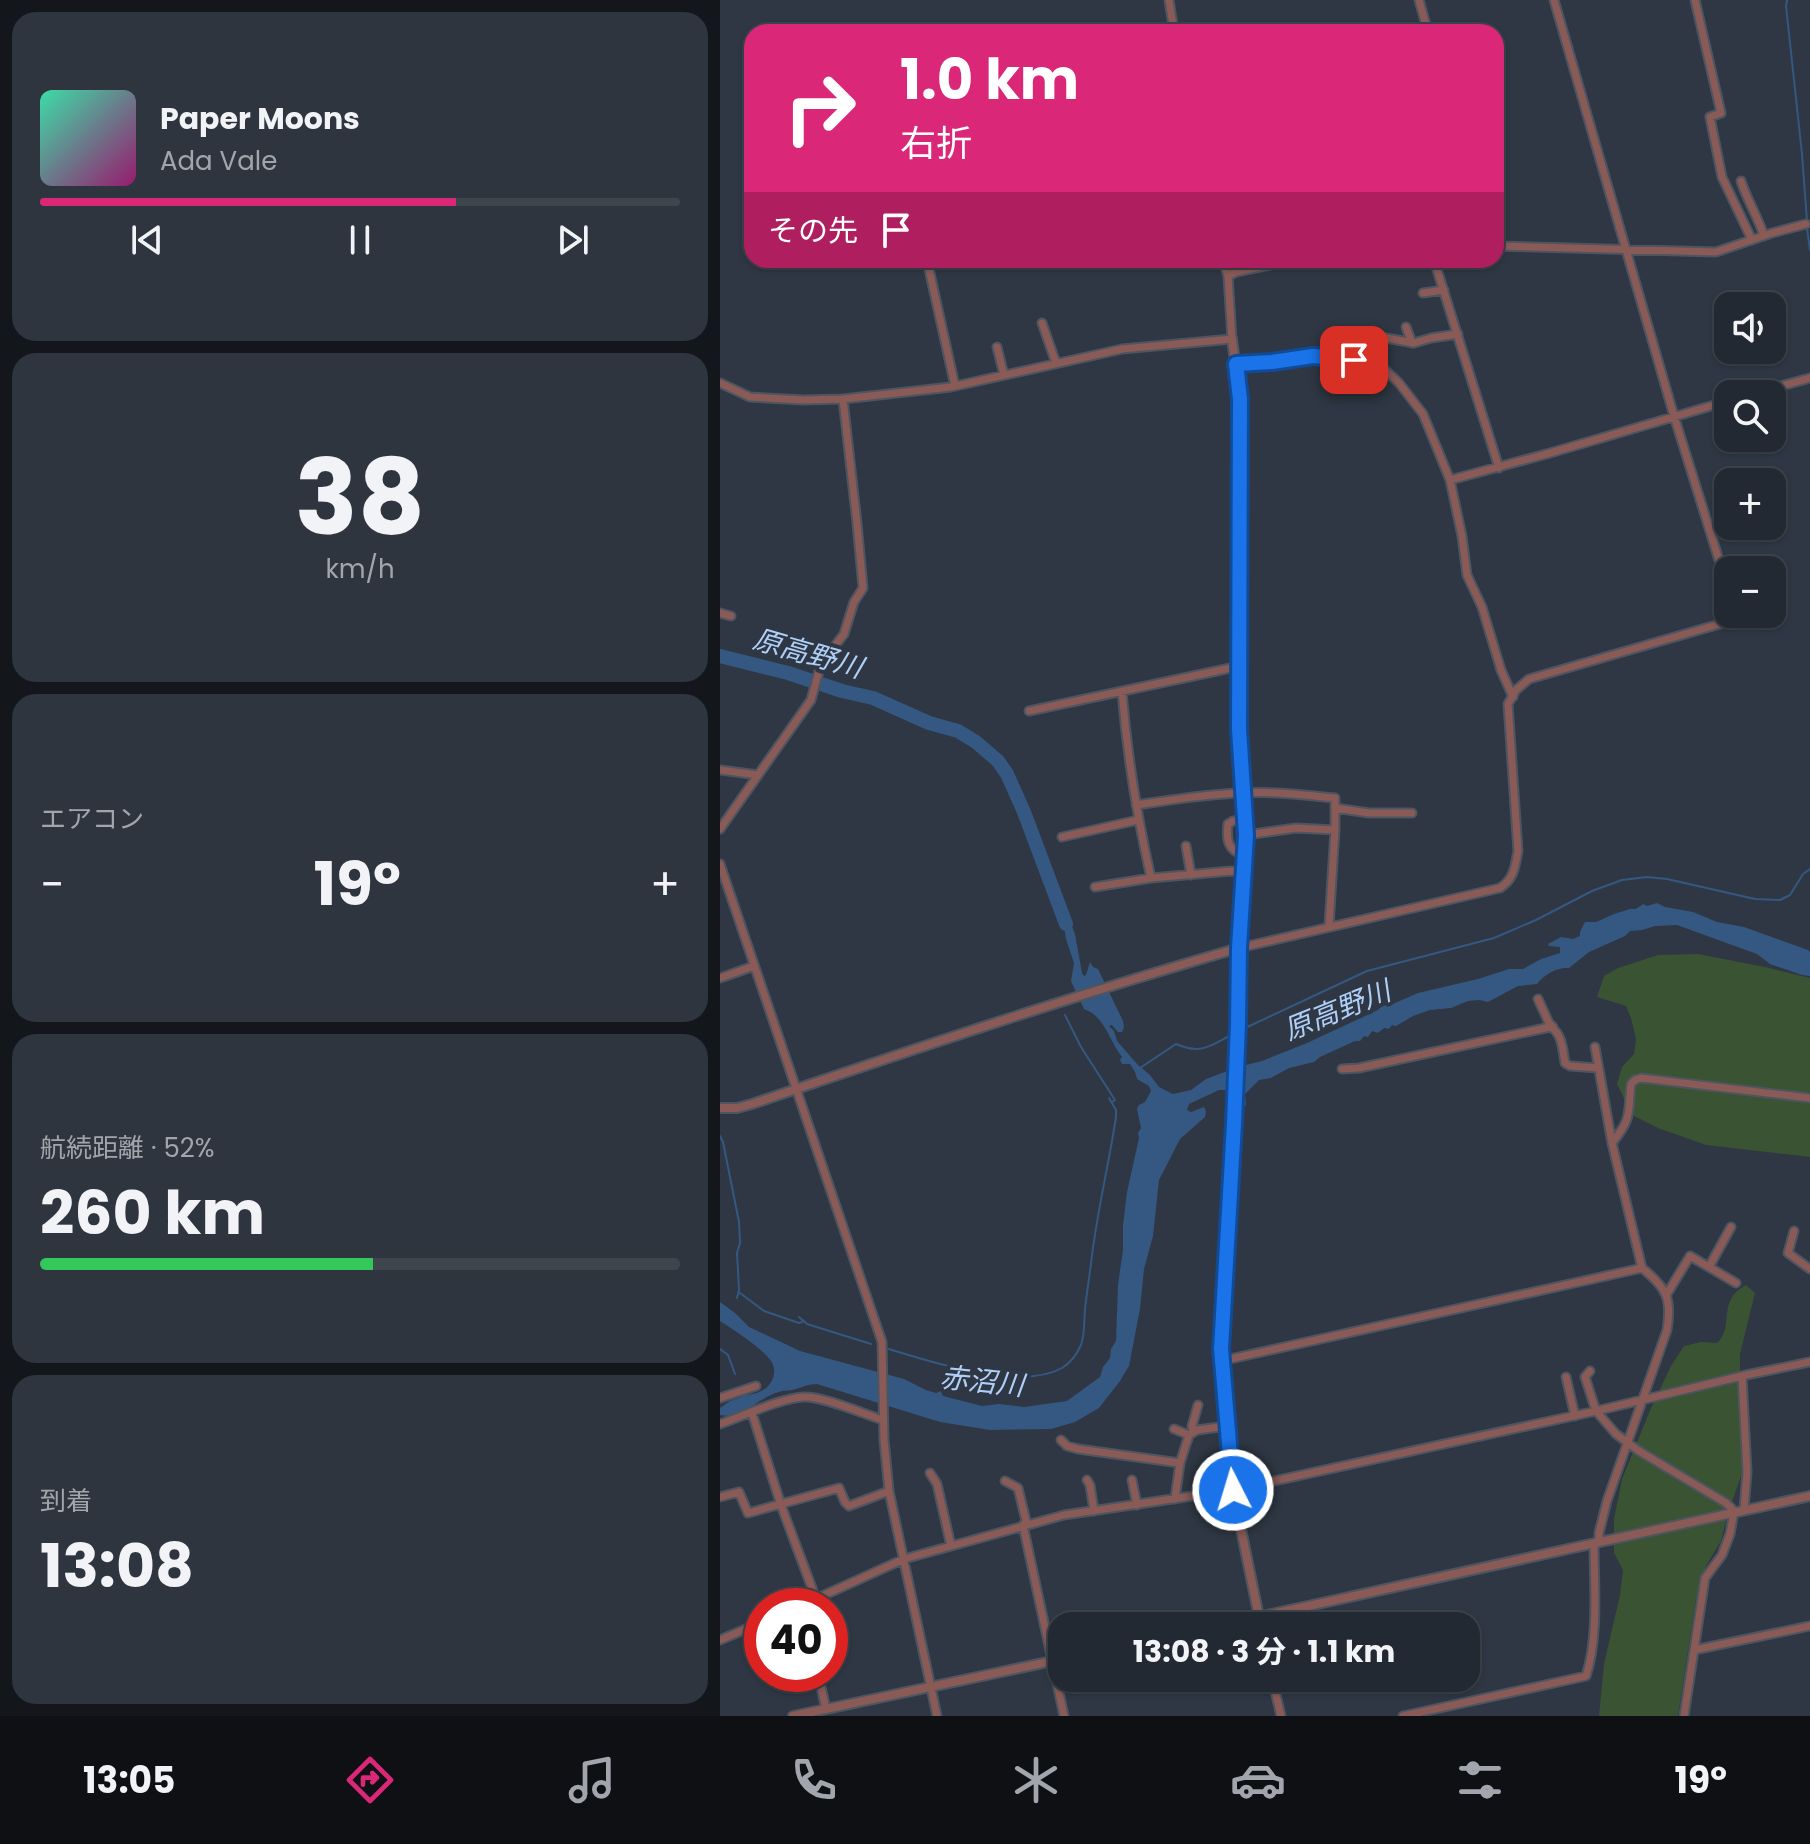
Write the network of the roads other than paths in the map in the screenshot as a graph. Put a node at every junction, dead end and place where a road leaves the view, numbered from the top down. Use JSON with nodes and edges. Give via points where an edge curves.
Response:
{"nodes":[{"id":1,"x":1169,"y":0,"type":"edge"},
{"id":2,"x":1419,"y":0,"type":"edge"},
{"id":3,"x":1554,"y":0,"type":"edge"},
{"id":4,"x":1695,"y":0,"type":"edge"},
{"id":5,"x":1173,"y":24,"type":"edge"},
{"id":6,"x":1426,"y":24,"type":"edge"},
{"id":7,"x":1741,"y":181,"type":"dead end"},
{"id":8,"x":1806,"y":224,"type":"dead end"},
{"id":9,"x":1764,"y":236,"type":"junction"},
{"id":10,"x":1752,"y":240,"type":"junction"},
{"id":11,"x":1504,"y":246,"type":"edge"},
{"id":12,"x":1627,"y":250,"type":"junction"},
{"id":13,"x":929,"y":268,"type":"edge"},
{"id":14,"x":1226,"y":268,"type":"edge"},
{"id":15,"x":1256,"y":268,"type":"edge"},
{"id":16,"x":1437,"y":268,"type":"edge"},
{"id":17,"x":1228,"y":276,"type":"junction"},
{"id":18,"x":1444,"y":290,"type":"junction"},
{"id":19,"x":1423,"y":293,"type":"dead end"},
{"id":20,"x":1042,"y":323,"type":"dead end"},
{"id":21,"x":1406,"y":327,"type":"dead end"},
{"id":22,"x":1458,"y":334,"type":"junction"},
{"id":23,"x":1375,"y":336,"type":"dead end"},
{"id":24,"x":1232,"y":339,"type":"junction"},
{"id":25,"x":1412,"y":343,"type":"junction"},
{"id":26,"x":997,"y":347,"type":"dead end"},
{"id":27,"x":1056,"y":363,"type":"junction"},
{"id":28,"x":1236,"y":364,"type":"junction"},
{"id":29,"x":1004,"y":375,"type":"junction"},
{"id":30,"x":1810,"y":378,"type":"edge"},
{"id":31,"x":720,"y":383,"type":"edge"},
{"id":32,"x":1786,"y":385,"type":"edge"},
{"id":33,"x":955,"y":386,"type":"junction"},
{"id":34,"x":843,"y":399,"type":"junction"},
{"id":35,"x":1714,"y":405,"type":"edge"},
{"id":36,"x":1674,"y":416,"type":"junction"},
{"id":37,"x":1499,"y":468,"type":"junction"},
{"id":38,"x":1450,"y":480,"type":"junction"},
{"id":39,"x":1718,"y":556,"type":"edge"},
{"id":40,"x":720,"y":613,"type":"edge"},
{"id":41,"x":731,"y":616,"type":"dead end"},
{"id":42,"x":1714,"y":626,"type":"edge"},
{"id":43,"x":1240,"y":666,"type":"junction"},
{"id":44,"x":1122,"y":691,"type":"junction"},
{"id":45,"x":1513,"y":697,"type":"junction"},
{"id":46,"x":1029,"y":711,"type":"dead end"},
{"id":47,"x":720,"y":770,"type":"edge"},
{"id":48,"x":758,"y":775,"type":"junction"},
{"id":49,"x":1243,"y":793,"type":"junction"},
{"id":50,"x":1136,"y":805,"type":"junction"},
{"id":51,"x":1335,"y":808,"type":"junction"},
{"id":52,"x":1412,"y":813,"type":"dead end"},
{"id":53,"x":1138,"y":820,"type":"junction"},
{"id":54,"x":1245,"y":820,"type":"junction"},
{"id":55,"x":720,"y":829,"type":"edge"},
{"id":56,"x":1335,"y":830,"type":"junction"},
{"id":57,"x":1246,"y":835,"type":"junction"},
{"id":58,"x":1062,"y":837,"type":"dead end"},
{"id":59,"x":1186,"y":846,"type":"dead end"},
{"id":60,"x":1245,"y":856,"type":"junction"},
{"id":61,"x":720,"y":864,"type":"edge"},
{"id":62,"x":1244,"y":872,"type":"junction"},
{"id":63,"x":1191,"y":875,"type":"junction"},
{"id":64,"x":1151,"y":878,"type":"junction"},
{"id":65,"x":1095,"y":887,"type":"dead end"},
{"id":66,"x":732,"y":901,"type":"junction"},
{"id":67,"x":720,"y":903,"type":"edge"},
{"id":68,"x":1329,"y":926,"type":"junction"},
{"id":69,"x":1239,"y":948,"type":"junction"},
{"id":70,"x":754,"y":966,"type":"junction"},
{"id":71,"x":720,"y":978,"type":"edge"},
{"id":72,"x":1538,"y":999,"type":"dead end"},
{"id":73,"x":1554,"y":1028,"type":"junction"},
{"id":74,"x":1595,"y":1047,"type":"dead end"},
{"id":75,"x":1598,"y":1068,"type":"junction"},
{"id":76,"x":1342,"y":1069,"type":"dead end"},
{"id":77,"x":797,"y":1089,"type":"junction"},
{"id":78,"x":1810,"y":1098,"type":"edge"},
{"id":79,"x":720,"y":1108,"type":"edge"},
{"id":80,"x":1612,"y":1143,"type":"junction"},
{"id":81,"x":1731,"y":1227,"type":"dead end"},
{"id":82,"x":1794,"y":1231,"type":"dead end"},
{"id":83,"x":1709,"y":1267,"type":"junction"},
{"id":84,"x":1642,"y":1268,"type":"junction"},
{"id":85,"x":1810,"y":1269,"type":"edge"},
{"id":86,"x":1736,"y":1283,"type":"dead end"},
{"id":87,"x":1667,"y":1294,"type":"junction"},
{"id":88,"x":1221,"y":1361,"type":"junction"},
{"id":89,"x":1810,"y":1362,"type":"edge"},
{"id":90,"x":1590,"y":1371,"type":"dead end"},
{"id":91,"x":1742,"y":1376,"type":"junction"},
{"id":92,"x":1566,"y":1377,"type":"dead end"},
{"id":93,"x":756,"y":1386,"type":"dead end"},
{"id":94,"x":720,"y":1398,"type":"edge"},
{"id":95,"x":1643,"y":1400,"type":"junction"},
{"id":96,"x":1198,"y":1405,"type":"dead end"},
{"id":97,"x":1596,"y":1411,"type":"junction"},
{"id":98,"x":752,"y":1413,"type":"junction"},
{"id":99,"x":1575,"y":1416,"type":"junction"},
{"id":100,"x":883,"y":1420,"type":"junction"},
{"id":101,"x":720,"y":1424,"type":"edge"},
{"id":102,"x":1227,"y":1426,"type":"junction"},
{"id":103,"x":1174,"y":1429,"type":"dead end"},
{"id":104,"x":1191,"y":1433,"type":"junction"},
{"id":105,"x":1061,"y":1440,"type":"dead end"},
{"id":106,"x":1627,"y":1443,"type":"junction"},
{"id":107,"x":1180,"y":1463,"type":"junction"},
{"id":108,"x":930,"y":1473,"type":"dead end"},
{"id":109,"x":1087,"y":1480,"type":"dead end"},
{"id":110,"x":1132,"y":1480,"type":"dead end"},
{"id":111,"x":1005,"y":1481,"type":"dead end"},
{"id":112,"x":1233,"y":1490,"type":"junction"},
{"id":113,"x":889,"y":1491,"type":"junction"},
{"id":114,"x":1810,"y":1496,"type":"edge"},
{"id":115,"x":720,"y":1497,"type":"edge"},
{"id":116,"x":1175,"y":1499,"type":"junction"},
{"id":117,"x":781,"y":1505,"type":"junction"},
{"id":118,"x":1137,"y":1505,"type":"junction"},
{"id":119,"x":1739,"y":1510,"type":"junction"},
{"id":120,"x":1094,"y":1511,"type":"junction"},
{"id":121,"x":1025,"y":1525,"type":"junction"},
{"id":122,"x":1597,"y":1542,"type":"junction"},
{"id":123,"x":951,"y":1546,"type":"junction"},
{"id":124,"x":904,"y":1559,"type":"junction"},
{"id":125,"x":812,"y":1588,"type":"edge"},
{"id":126,"x":840,"y":1588,"type":"edge"},
{"id":127,"x":1258,"y":1612,"type":"edge"},
{"id":128,"x":1302,"y":1612,"type":"edge"},
{"id":129,"x":1048,"y":1622,"type":"edge"},
{"id":130,"x":1810,"y":1626,"type":"edge"},
{"id":131,"x":744,"y":1630,"type":"edge"},
{"id":132,"x":720,"y":1640,"type":"edge"},
{"id":133,"x":1694,"y":1650,"type":"junction"},
{"id":134,"x":1048,"y":1662,"type":"edge"},
{"id":135,"x":931,"y":1687,"type":"junction"},
{"id":136,"x":822,"y":1692,"type":"edge"},
{"id":137,"x":1061,"y":1692,"type":"edge"},
{"id":138,"x":1275,"y":1692,"type":"edge"},
{"id":139,"x":826,"y":1709,"type":"junction"},
{"id":140,"x":793,"y":1716,"type":"edge"},
{"id":141,"x":937,"y":1716,"type":"edge"},
{"id":142,"x":1064,"y":1716,"type":"edge"},
{"id":143,"x":1281,"y":1716,"type":"edge"},
{"id":144,"x":1403,"y":1716,"type":"edge"},
{"id":145,"x":1684,"y":1716,"type":"edge"}],
"edges":[{"from":1,"to":5,"type":"street"},
{"from":2,"to":6,"type":"street"},
{"from":3,"to":12,"type":"street"},
{"from":4,"to":10,"type":"street","via":[[1721,113],[1710,117],[1722,177]]},
{"from":7,"to":9,"type":"street"},
{"from":8,"to":9,"type":"street"},
{"from":9,"to":10,"type":"street"},
{"from":10,"to":12,"type":"street","via":[[1716,252]]},
{"from":11,"to":12,"type":"street"},
{"from":12,"to":36,"type":"street"},
{"from":13,"to":33,"type":"street"},
{"from":14,"to":17,"type":"street"},
{"from":15,"to":17,"type":"street"},
{"from":16,"to":18,"type":"street"},
{"from":17,"to":24,"type":"street"},
{"from":18,"to":19,"type":"street"},
{"from":18,"to":22,"type":"street"},
{"from":20,"to":27,"type":"street"},
{"from":21,"to":25,"type":"street"},
{"from":22,"to":25,"type":"street"},
{"from":22,"to":37,"type":"street"},
{"from":23,"to":25,"type":"street"},
{"from":24,"to":27,"type":"street","via":[[1122,349]]},
{"from":24,"to":28,"type":"street"},
{"from":26,"to":29,"type":"street"},
{"from":27,"to":29,"type":"street"},
{"from":28,"to":38,"type":"street","via":[[1313,356],[1379,364],[1423,414]]},
{"from":28,"to":43,"type":"street"},
{"from":29,"to":33,"type":"street"},
{"from":30,"to":32,"type":"street"},
{"from":31,"to":34,"type":"street","via":[[750,397]]},
{"from":33,"to":34,"type":"street"},
{"from":34,"to":48,"type":"street","via":[[863,588],[844,634],[821,664],[811,700]]},
{"from":35,"to":36,"type":"street"},
{"from":36,"to":37,"type":"street"},
{"from":36,"to":39,"type":"street"},
{"from":37,"to":38,"type":"street"},
{"from":38,"to":45,"type":"street","via":[[1467,575]]},
{"from":40,"to":41,"type":"street"},
{"from":42,"to":45,"type":"street","via":[[1529,679]]},
{"from":43,"to":44,"type":"street"},
{"from":43,"to":49,"type":"street"},
{"from":44,"to":46,"type":"street"},
{"from":44,"to":50,"type":"street"},
{"from":45,"to":68,"type":"street","via":[[1508,704],[1518,851],[1508,883]]},
{"from":47,"to":48,"type":"street"},
{"from":48,"to":55,"type":"street"},
{"from":49,"to":50,"type":"street"},
{"from":49,"to":51,"type":"street","via":[[1335,798]]},
{"from":49,"to":54,"type":"street"},
{"from":50,"to":53,"type":"street"},
{"from":51,"to":52,"type":"street"},
{"from":51,"to":56,"type":"street"},
{"from":53,"to":58,"type":"street"},
{"from":53,"to":64,"type":"street"},
{"from":54,"to":57,"type":"street"},
{"from":54,"to":60,"type":"street","via":[[1228,824],[1227,840]]},
{"from":56,"to":57,"type":"street","via":[[1296,828]]},
{"from":56,"to":68,"type":"street"},
{"from":57,"to":60,"type":"street"},
{"from":59,"to":63,"type":"street"},
{"from":60,"to":62,"type":"street"},
{"from":61,"to":66,"type":"street"},
{"from":62,"to":63,"type":"street"},
{"from":62,"to":69,"type":"street"},
{"from":63,"to":64,"type":"street"},
{"from":64,"to":65,"type":"street"},
{"from":66,"to":67,"type":"street"},
{"from":66,"to":70,"type":"street"},
{"from":68,"to":69,"type":"street"},
{"from":69,"to":77,"type":"street"},
{"from":69,"to":88,"type":"street"},
{"from":70,"to":71,"type":"street"},
{"from":70,"to":77,"type":"street"},
{"from":72,"to":73,"type":"street"},
{"from":73,"to":75,"type":"street","via":[[1565,1063]]},
{"from":73,"to":76,"type":"street"},
{"from":74,"to":75,"type":"street"},
{"from":75,"to":80,"type":"street"},
{"from":77,"to":79,"type":"street"},
{"from":77,"to":100,"type":"street","via":[[879,1333]]},
{"from":78,"to":80,"type":"street","via":[[1641,1078],[1631,1084],[1627,1120]]},
{"from":80,"to":84,"type":"street"},
{"from":81,"to":83,"type":"street"},
{"from":82,"to":85,"type":"street","via":[[1788,1253]]},
{"from":83,"to":86,"type":"street"},
{"from":83,"to":87,"type":"street","via":[[1690,1256]]},
{"from":84,"to":87,"type":"street"},
{"from":84,"to":88,"type":"street"},
{"from":87,"to":95,"type":"street","via":[[1667,1330]]},
{"from":88,"to":102,"type":"street"},
{"from":89,"to":91,"type":"street"},
{"from":90,"to":97,"type":"street","via":[[1585,1377]]},
{"from":91,"to":95,"type":"street"},
{"from":91,"to":119,"type":"street","via":[[1747,1472]]},
{"from":92,"to":99,"type":"street"},
{"from":93,"to":94,"type":"street"},
{"from":95,"to":97,"type":"street"},
{"from":95,"to":106,"type":"street"},
{"from":96,"to":104,"type":"street"},
{"from":97,"to":99,"type":"street"},
{"from":97,"to":106,"type":"street"},
{"from":98,"to":100,"type":"street","via":[[804,1397]]},
{"from":98,"to":101,"type":"street"},
{"from":98,"to":117,"type":"street"},
{"from":99,"to":112,"type":"street"},
{"from":100,"to":113,"type":"street"},
{"from":102,"to":104,"type":"street"},
{"from":102,"to":112,"type":"street"},
{"from":103,"to":104,"type":"street"},
{"from":104,"to":107,"type":"street"},
{"from":105,"to":107,"type":"street","via":[[1078,1449]]},
{"from":106,"to":119,"type":"street"},
{"from":106,"to":122,"type":"street"},
{"from":107,"to":116,"type":"street"},
{"from":108,"to":123,"type":"street"},
{"from":109,"to":120,"type":"street"},
{"from":110,"to":118,"type":"street"},
{"from":111,"to":121,"type":"street","via":[[1018,1488]]},
{"from":112,"to":116,"type":"street"},
{"from":112,"to":127,"type":"street"},
{"from":113,"to":117,"type":"street","via":[[849,1506],[839,1488]]},
{"from":113,"to":124,"type":"street"},
{"from":114,"to":119,"type":"street"},
{"from":115,"to":117,"type":"street","via":[[739,1492],[748,1513]]},
{"from":116,"to":118,"type":"street"},
{"from":117,"to":125,"type":"street"},
{"from":118,"to":120,"type":"street"},
{"from":119,"to":122,"type":"street"},
{"from":119,"to":133,"type":"street","via":[[1722,1555],[1705,1578]]},
{"from":120,"to":121,"type":"street"},
{"from":121,"to":123,"type":"street"},
{"from":121,"to":129,"type":"street"},
{"from":122,"to":128,"type":"street"},
{"from":122,"to":144,"type":"street","via":[[1586,1676]]},
{"from":123,"to":124,"type":"street"},
{"from":124,"to":126,"type":"street"},
{"from":124,"to":135,"type":"street"},
{"from":130,"to":133,"type":"street"},
{"from":131,"to":132,"type":"street"},
{"from":133,"to":145,"type":"street"},
{"from":134,"to":135,"type":"street"},
{"from":135,"to":139,"type":"street"},
{"from":135,"to":141,"type":"street"},
{"from":136,"to":139,"type":"street"},
{"from":137,"to":142,"type":"street"},
{"from":138,"to":143,"type":"street"},
{"from":139,"to":140,"type":"street"}]}
